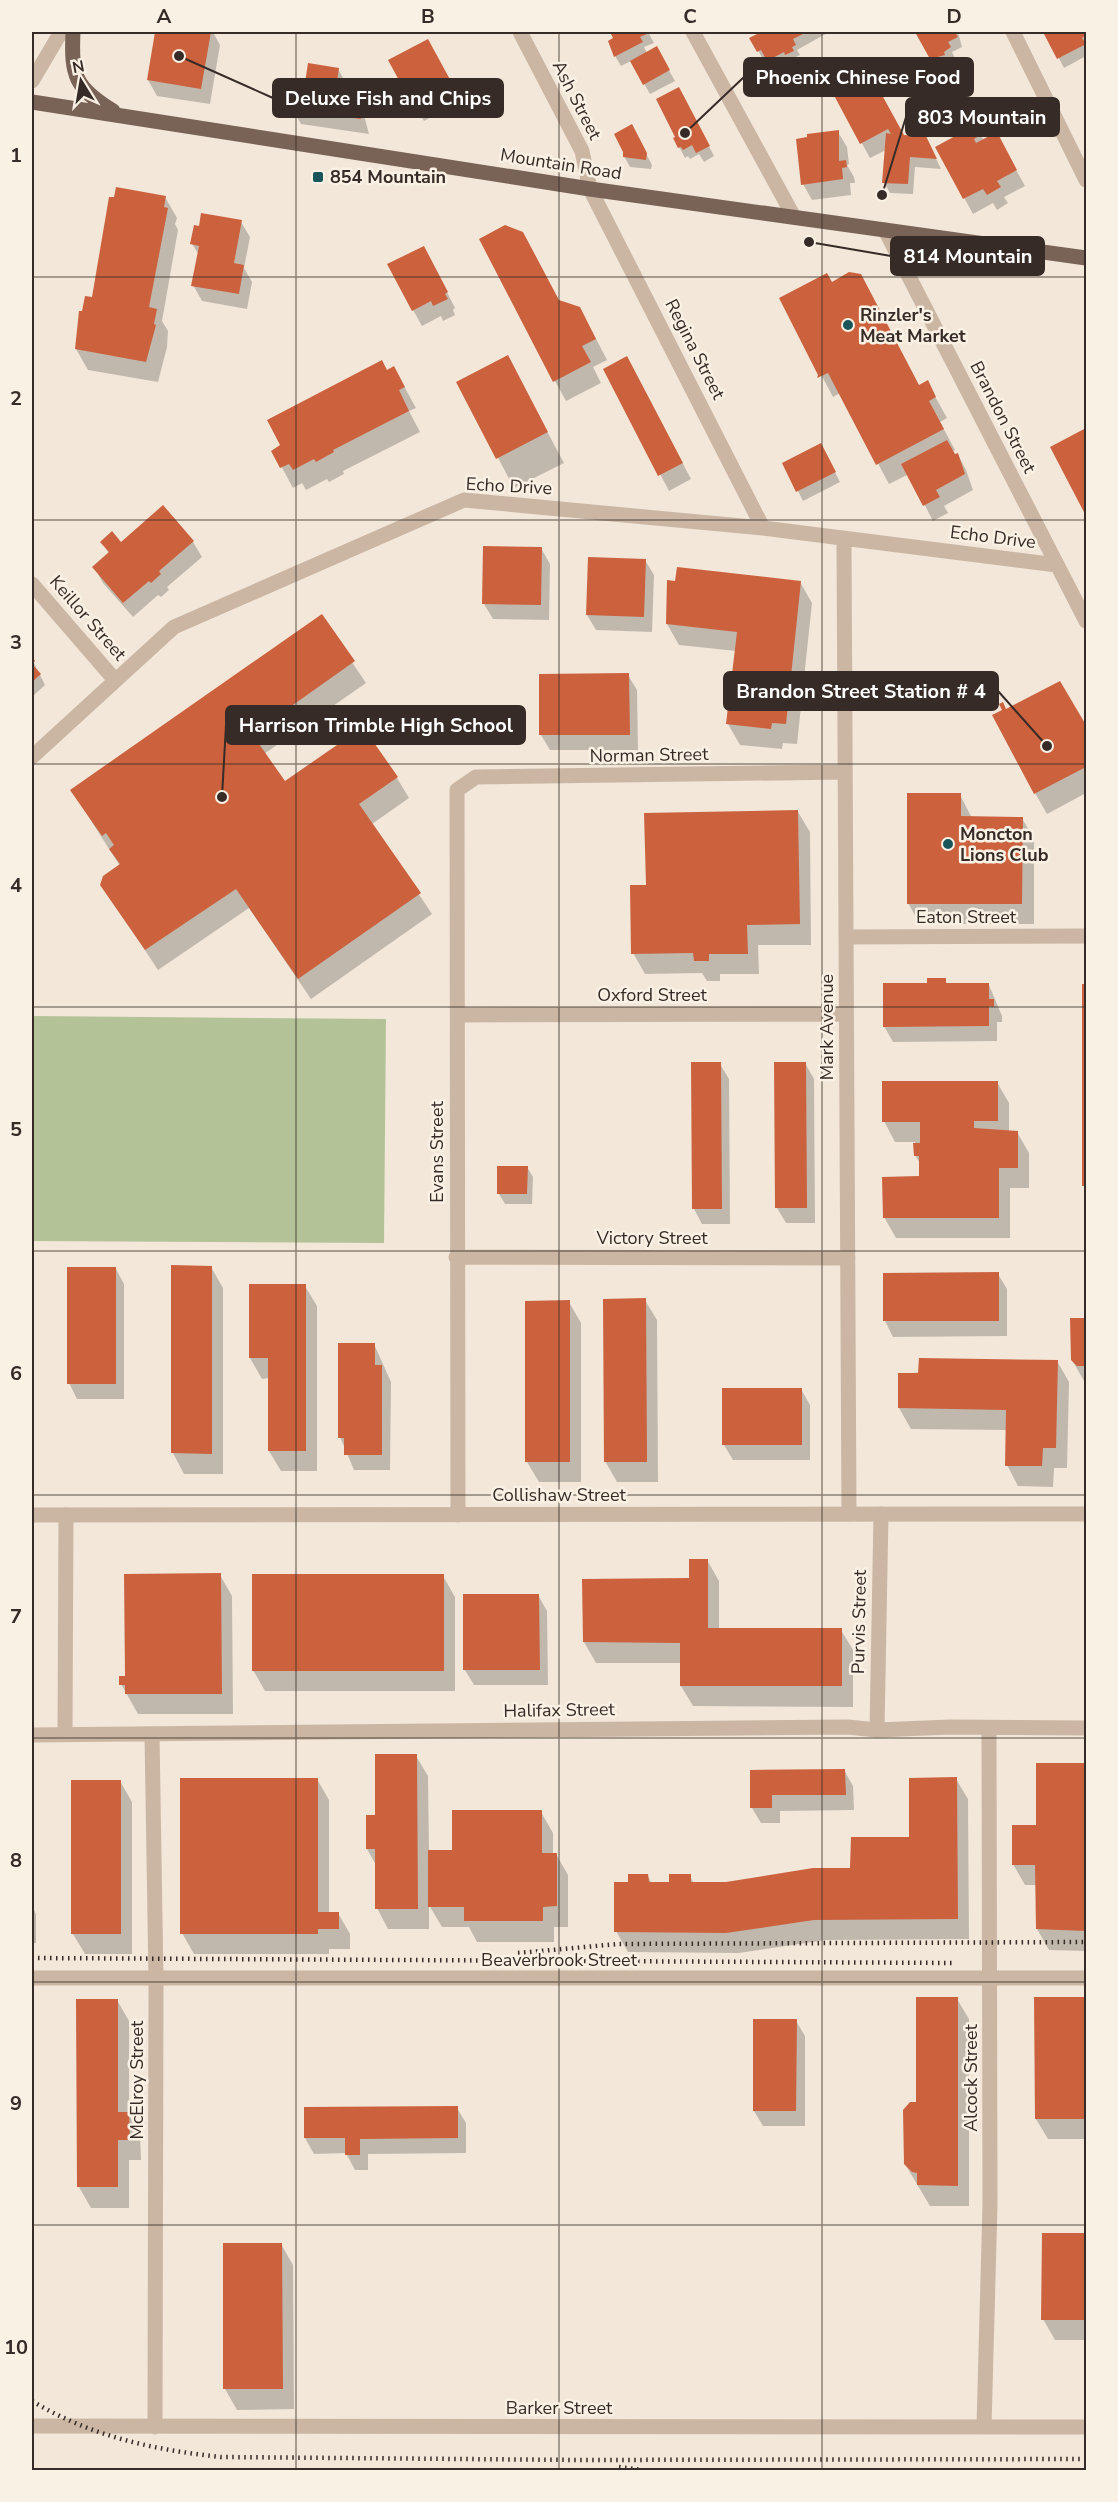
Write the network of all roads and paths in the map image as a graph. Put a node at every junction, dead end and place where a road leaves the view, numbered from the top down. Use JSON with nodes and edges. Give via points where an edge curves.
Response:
{"nodes":[{"id":1,"x":61,"y":32,"type":"edge"},
{"id":2,"x":73,"y":32,"type":"edge"},
{"id":3,"x":520,"y":32,"type":"edge"},
{"id":4,"x":693,"y":32,"type":"edge"},
{"id":5,"x":1012,"y":32,"type":"edge"},
{"id":6,"x":32,"y":81,"type":"edge"},
{"id":7,"x":32,"y":102,"type":"edge"},
{"id":8,"x":121,"y":116,"type":"junction"},
{"id":9,"x":1086,"y":180,"type":"edge"},
{"id":10,"x":590,"y":189,"type":"junction"},
{"id":11,"x":794,"y":217,"type":"junction"},
{"id":12,"x":885,"y":230,"type":"junction"},
{"id":13,"x":1086,"y":258,"type":"edge"},
{"id":14,"x":763,"y":528,"type":"junction"},
{"id":15,"x":844,"y":540,"type":"junction"},
{"id":16,"x":1057,"y":565,"type":"junction"},
{"id":17,"x":32,"y":584,"type":"edge"},
{"id":18,"x":1086,"y":621,"type":"edge"},
{"id":19,"x":114,"y":679,"type":"junction"},
{"id":20,"x":32,"y":757,"type":"edge"},
{"id":21,"x":845,"y":772,"type":"junction"},
{"id":22,"x":457,"y":790,"type":"joint"},
{"id":23,"x":1086,"y":936,"type":"edge"},
{"id":24,"x":846,"y":937,"type":"junction"},
{"id":25,"x":846,"y":1014,"type":"junction"},
{"id":26,"x":458,"y":1015,"type":"junction"},
{"id":27,"x":456,"y":1257,"type":"junction"},
{"id":28,"x":848,"y":1258,"type":"junction"},
{"id":29,"x":849,"y":1514,"type":"junction"},
{"id":30,"x":881,"y":1514,"type":"junction"},
{"id":31,"x":1086,"y":1514,"type":"edge"},
{"id":32,"x":32,"y":1515,"type":"edge"},
{"id":33,"x":66,"y":1515,"type":"junction"},
{"id":34,"x":458,"y":1515,"type":"junction"},
{"id":35,"x":989,"y":1728,"type":"junction"},
{"id":36,"x":1086,"y":1728,"type":"edge"},
{"id":37,"x":877,"y":1730,"type":"junction"},
{"id":38,"x":65,"y":1734,"type":"junction"},
{"id":39,"x":152,"y":1734,"type":"junction"},
{"id":40,"x":32,"y":1735,"type":"edge"},
{"id":41,"x":32,"y":1978,"type":"edge"},
{"id":42,"x":1086,"y":1978,"type":"edge"},
{"id":43,"x":990,"y":1979,"type":"junction"},
{"id":44,"x":156,"y":1980,"type":"junction"},
{"id":45,"x":32,"y":2426,"type":"edge"},
{"id":46,"x":155,"y":2427,"type":"junction"},
{"id":47,"x":984,"y":2427,"type":"junction"},
{"id":48,"x":1086,"y":2427,"type":"edge"}],
"edges":[{"from":1,"to":6,"type":"street"},
{"from":2,"to":8,"type":"main road","via":[[72,60],[81,87],[89,97]]},
{"from":3,"to":10,"type":"street","name":"Ash Street","via":[[582,151]]},
{"from":4,"to":11,"type":"street"},
{"from":5,"to":9,"type":"street"},
{"from":7,"to":8,"type":"main road","name":"Mountain Road"},
{"from":8,"to":10,"type":"main road","name":"Mountain Road"},
{"from":10,"to":11,"type":"main road","name":"Mountain Road"},
{"from":10,"to":14,"type":"street","name":"Regina Street"},
{"from":11,"to":12,"type":"main road","name":"Mountain Road"},
{"from":12,"to":13,"type":"main road","name":"Mountain Road"},
{"from":12,"to":16,"type":"street","name":"Brandon Street"},
{"from":14,"to":15,"type":"street","name":"Echo Drive"},
{"from":14,"to":19,"type":"street","name":"Echo Drive","via":[[464,500],[174,627]]},
{"from":15,"to":16,"type":"street","name":"Echo Drive"},
{"from":15,"to":21,"type":"street","name":"Mark Avenue"},
{"from":16,"to":18,"type":"street","name":"Brandon Street"},
{"from":17,"to":19,"type":"street","name":"Keillor Street"},
{"from":19,"to":20,"type":"street","name":"Echo Drive"},
{"from":21,"to":22,"type":"street","name":"Norman Street","via":[[476,777]]},
{"from":21,"to":24,"type":"street","name":"Mark Avenue"},
{"from":22,"to":26,"type":"street","name":"Evans Street"},
{"from":23,"to":24,"type":"street","name":"Eaton Street"},
{"from":24,"to":25,"type":"street","name":"Mark Avenue"},
{"from":25,"to":26,"type":"street","name":"Oxford Street"},
{"from":25,"to":28,"type":"street","name":"Mark Avenue"},
{"from":26,"to":27,"type":"street","name":"Evans Street"},
{"from":27,"to":28,"type":"street","name":"Victory Street"},
{"from":27,"to":34,"type":"street","name":"Evans Street"},
{"from":28,"to":29,"type":"street","name":"Mark Avenue"},
{"from":29,"to":30,"type":"street","name":"Collishaw Street"},
{"from":29,"to":34,"type":"street","name":"Collishaw Street"},
{"from":30,"to":31,"type":"street","name":"Collishaw Street"},
{"from":30,"to":37,"type":"street","name":"Purvis Street"},
{"from":32,"to":33,"type":"street","name":"Collishaw Street"},
{"from":33,"to":34,"type":"street","name":"Collishaw Street"},
{"from":33,"to":38,"type":"street"},
{"from":35,"to":36,"type":"street","name":"Halifax Street"},
{"from":35,"to":37,"type":"street","name":"Halifax Street"},
{"from":35,"to":43,"type":"street","name":"Alcock Street"},
{"from":37,"to":39,"type":"street","name":"Halifax Street","via":[[848,1727]]},
{"from":38,"to":39,"type":"street","name":"Halifax Street"},
{"from":38,"to":40,"type":"street","name":"Halifax Street"},
{"from":39,"to":44,"type":"street","name":"McElroy Street"},
{"from":41,"to":44,"type":"street","name":"Beaverbrook Street"},
{"from":42,"to":43,"type":"street","name":"Beaverbrook Street"},
{"from":43,"to":44,"type":"street","name":"Beaverbrook Street"},
{"from":43,"to":47,"type":"street","name":"Alcock Street","via":[[990,2204]]},
{"from":44,"to":46,"type":"street","name":"McElroy Street"},
{"from":45,"to":46,"type":"street","name":"Barker Street"},
{"from":46,"to":47,"type":"street","name":"Barker Street"},
{"from":47,"to":48,"type":"street","name":"Barker Street"}]}
